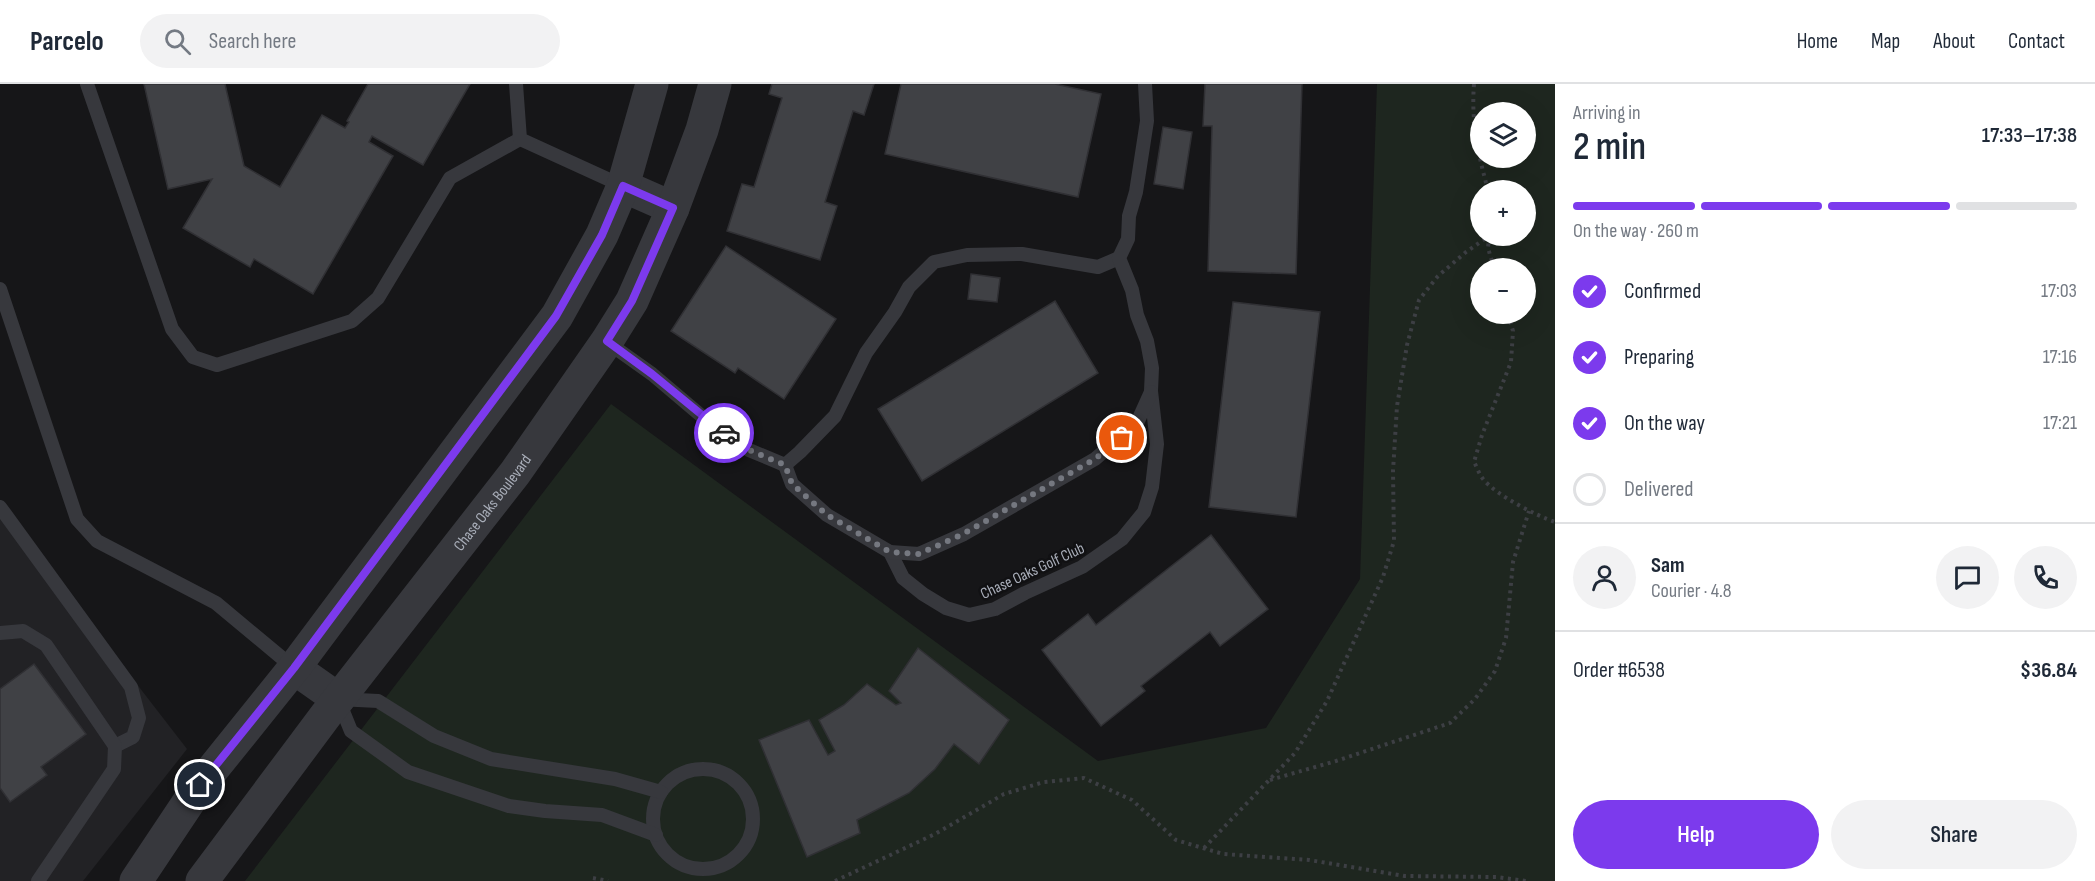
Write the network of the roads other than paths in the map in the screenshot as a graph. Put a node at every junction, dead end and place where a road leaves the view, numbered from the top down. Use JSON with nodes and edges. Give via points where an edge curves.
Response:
{"nodes":[{"id":1,"x":87,"y":84,"type":"edge"},
{"id":2,"x":516,"y":84,"type":"edge"},
{"id":3,"x":652,"y":84,"type":"edge"},
{"id":4,"x":715,"y":84,"type":"edge"},
{"id":5,"x":1144,"y":84,"type":"edge"},
{"id":6,"x":520,"y":139,"type":"junction"},
{"id":7,"x":623,"y":186,"type":"junction"},
{"id":8,"x":673,"y":208,"type":"junction"},
{"id":9,"x":1119,"y":258,"type":"junction"},
{"id":10,"x":0,"y":289,"type":"edge"},
{"id":11,"x":607,"y":341,"type":"junction"},
{"id":12,"x":1151,"y":391,"type":"junction"},
{"id":13,"x":785,"y":465,"type":"junction"},
{"id":14,"x":0,"y":507,"type":"edge"},
{"id":15,"x":890,"y":552,"type":"junction"},
{"id":16,"x":0,"y":633,"type":"edge"},
{"id":17,"x":294,"y":668,"type":"junction"},
{"id":18,"x":338,"y":699,"type":"junction"},
{"id":19,"x":115,"y":746,"type":"junction"},
{"id":20,"x":661,"y":792,"type":"junction"},
{"id":21,"x":656,"y":835,"type":"junction"},
{"id":22,"x":38,"y":881,"type":"edge"},
{"id":23,"x":136,"y":881,"type":"edge"},
{"id":24,"x":202,"y":881,"type":"edge"}],
"edges":[{"from":1,"to":6,"type":"lane","via":[[172,329],[193,357],[217,365],[352,321],[378,298],[450,178]]},
{"from":2,"to":6,"type":"lane"},
{"from":3,"to":7,"type":"street"},
{"from":4,"to":8,"type":"street","name":"Chase Oaks Boulevard"},
{"from":5,"to":9,"type":"lane","via":[[1147,121],[1128,239]]},
{"from":6,"to":7,"type":"lane"},
{"from":7,"to":8,"type":"street"},
{"from":7,"to":17,"type":"street","via":[[602,235],[556,316]]},
{"from":8,"to":11,"type":"street","name":"Chase Oaks Boulevard","via":[[632,301]]},
{"from":9,"to":12,"type":"lane","name":"Chase Oaks Golf Club","via":[[1147,341]]},
{"from":9,"to":13,"type":"lane","via":[[1098,267],[1022,254],[967,255],[934,262],[909,286],[866,353],[835,416]]},
{"from":10,"to":17,"type":"lane","via":[[77,519],[98,541],[216,603]]},
{"from":11,"to":13,"type":"lane","via":[[711,424],[749,450]]},
{"from":11,"to":18,"type":"street","name":"Chase Oaks Boulevard","via":[[515,473]]},
{"from":12,"to":15,"type":"lane","name":"Chase Oaks Golf Club","via":[[1137,423],[1095,459],[955,538],[919,554]]},
{"from":12,"to":15,"type":"lane","name":"Chase Oaks Golf Club","via":[[1157,444],[1152,487],[1144,512],[1122,539],[1082,567],[995,609],[969,615],[946,608],[923,594],[903,578]]},
{"from":13,"to":15,"type":"lane","name":"Chase Oaks Golf Club","via":[[792,484],[827,515]]},
{"from":14,"to":19,"type":"lane","via":[[131,687],[139,718],[133,737]]},
{"from":16,"to":19,"type":"lane","via":[[23,631],[46,645]]},
{"from":17,"to":18,"type":"street"},
{"from":17,"to":23,"type":"street","via":[[200,785]]},
{"from":18,"to":20,"type":"lane","via":[[378,701],[434,736],[491,759],[615,779]]},
{"from":18,"to":21,"type":"lane","via":[[351,731],[408,772],[509,806],[602,815]]},
{"from":18,"to":24,"type":"street","name":"Chase Oaks Boulevard"},
{"from":19,"to":22,"type":"lane","via":[[114,769]]},
{"from":20,"to":21,"type":"lane","via":[[653,813]]},
{"from":20,"to":21,"type":"lane","via":[[674,778],[690,771],[708,769],[725,774],[749,798],[752,831],[745,846],[729,862],[708,869],[686,866],[667,854]]}]}
